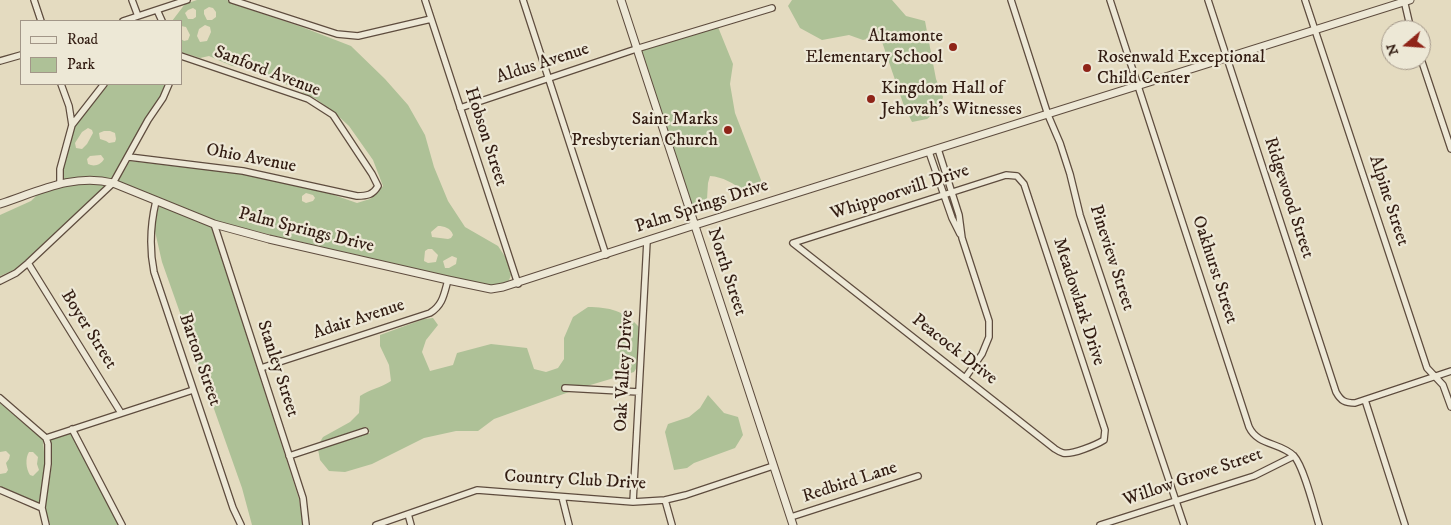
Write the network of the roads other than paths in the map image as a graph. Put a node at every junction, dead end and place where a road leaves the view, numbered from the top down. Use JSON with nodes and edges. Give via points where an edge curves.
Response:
{"nodes":[{"id":1,"x":34,"y":0,"type":"edge"},
{"id":2,"x":132,"y":0,"type":"edge"},
{"id":3,"x":187,"y":0,"type":"edge"},
{"id":4,"x":232,"y":0,"type":"edge"},
{"id":5,"x":425,"y":0,"type":"edge"},
{"id":6,"x":523,"y":0,"type":"edge"},
{"id":7,"x":621,"y":0,"type":"edge"},
{"id":8,"x":1011,"y":0,"type":"edge"},
{"id":9,"x":1110,"y":0,"type":"edge"},
{"id":10,"x":1208,"y":0,"type":"edge"},
{"id":11,"x":1305,"y":0,"type":"edge"},
{"id":12,"x":1406,"y":1,"type":"edge"},
{"id":13,"x":772,"y":8,"type":"dead end"},
{"id":14,"x":157,"y":10,"type":"junction"},
{"id":15,"x":138,"y":16,"type":"junction"},
{"id":16,"x":431,"y":19,"type":"junction"},
{"id":17,"x":41,"y":20,"type":"edge"},
{"id":18,"x":126,"y":20,"type":"edge"},
{"id":19,"x":162,"y":20,"type":"edge"},
{"id":20,"x":1409,"y":20,"type":"edge"},
{"id":21,"x":1315,"y":30,"type":"junction"},
{"id":22,"x":636,"y":49,"type":"junction"},
{"id":23,"x":20,"y":55,"type":"edge"},
{"id":24,"x":182,"y":56,"type":"edge"},
{"id":25,"x":1227,"y":57,"type":"junction"},
{"id":26,"x":0,"y":61,"type":"edge"},
{"id":27,"x":1425,"y":70,"type":"edge"},
{"id":28,"x":549,"y":78,"type":"junction"},
{"id":29,"x":62,"y":85,"type":"edge"},
{"id":30,"x":103,"y":85,"type":"edge"},
{"id":31,"x":169,"y":85,"type":"edge"},
{"id":32,"x":1138,"y":86,"type":"junction"},
{"id":33,"x":460,"y":108,"type":"junction"},
{"id":34,"x":1048,"y":115,"type":"junction"},
{"id":35,"x":72,"y":125,"type":"junction"},
{"id":36,"x":938,"y":149,"type":"junction"},
{"id":37,"x":1451,"y":149,"type":"edge"},
{"id":38,"x":929,"y":152,"type":"junction"},
{"id":39,"x":129,"y":157,"type":"junction"},
{"id":40,"x":1017,"y":176,"type":"joint"},
{"id":41,"x":113,"y":183,"type":"junction"},
{"id":42,"x":60,"y":184,"type":"junction"},
{"id":43,"x":952,"y":192,"type":"junction"},
{"id":44,"x":944,"y":195,"type":"junction"},
{"id":45,"x":367,"y":196,"type":"joint"},
{"id":46,"x":156,"y":201,"type":"junction"},
{"id":47,"x":0,"y":202,"type":"edge"},
{"id":48,"x":214,"y":224,"type":"junction"},
{"id":49,"x":695,"y":225,"type":"junction"},
{"id":50,"x":962,"y":238,"type":"junction"},
{"id":51,"x":648,"y":241,"type":"junction"},
{"id":52,"x":793,"y":243,"type":"joint"},
{"id":53,"x":606,"y":255,"type":"junction"},
{"id":54,"x":28,"y":263,"type":"junction"},
{"id":55,"x":448,"y":280,"type":"junction"},
{"id":56,"x":0,"y":281,"type":"edge"},
{"id":57,"x":518,"y":284,"type":"junction"},
{"id":58,"x":260,"y":368,"type":"junction"},
{"id":59,"x":1451,"y":371,"type":"edge"},
{"id":60,"x":1434,"y":376,"type":"junction"},
{"id":61,"x":965,"y":378,"type":"junction"},
{"id":62,"x":566,"y":388,"type":"dead end"},
{"id":63,"x":193,"y":390,"type":"junction"},
{"id":64,"x":639,"y":392,"type":"junction"},
{"id":65,"x":0,"y":398,"type":"edge"},
{"id":66,"x":1365,"y":400,"type":"junction"},
{"id":67,"x":1451,"y":406,"type":"edge"},
{"id":68,"x":121,"y":412,"type":"junction"},
{"id":69,"x":72,"y":429,"type":"junction"},
{"id":70,"x":365,"y":431,"type":"dead end"},
{"id":71,"x":46,"y":438,"type":"junction"},
{"id":72,"x":1104,"y":440,"type":"joint"},
{"id":73,"x":289,"y":456,"type":"junction"},
{"id":74,"x":1294,"y":456,"type":"junction"},
{"id":75,"x":773,"y":466,"type":"junction"},
{"id":76,"x":918,"y":476,"type":"dead end"},
{"id":77,"x":0,"y":490,"type":"edge"},
{"id":78,"x":562,"y":497,"type":"junction"},
{"id":79,"x":664,"y":500,"type":"junction"},
{"id":80,"x":1177,"y":500,"type":"junction"},
{"id":81,"x":632,"y":502,"type":"junction"},
{"id":82,"x":42,"y":508,"type":"junction"},
{"id":83,"x":408,"y":514,"type":"junction"},
{"id":84,"x":792,"y":521,"type":"edge"},
{"id":85,"x":46,"y":525,"type":"edge"},
{"id":86,"x":122,"y":525,"type":"edge"},
{"id":87,"x":241,"y":525,"type":"edge"},
{"id":88,"x":306,"y":525,"type":"edge"},
{"id":89,"x":376,"y":525,"type":"edge"},
{"id":90,"x":411,"y":525,"type":"edge"},
{"id":91,"x":569,"y":525,"type":"edge"},
{"id":92,"x":672,"y":525,"type":"edge"},
{"id":93,"x":1100,"y":525,"type":"edge"},
{"id":94,"x":1184,"y":525,"type":"edge"},
{"id":95,"x":1319,"y":525,"type":"edge"},
{"id":96,"x":1405,"y":525,"type":"edge"}],
"edges":[{"from":1,"to":17,"type":"street"},
{"from":2,"to":15,"type":"street"},
{"from":3,"to":14,"type":"street"},
{"from":4,"to":16,"type":"street","via":[[337,34],[358,36]]},
{"from":5,"to":16,"type":"street","name":"Hobson Street"},
{"from":6,"to":28,"type":"street"},
{"from":7,"to":22,"type":"street","name":"North Street"},
{"from":8,"to":34,"type":"street","name":"Pineview Street"},
{"from":9,"to":32,"type":"street","name":"Oakhurst Street"},
{"from":10,"to":25,"type":"street","name":"Ridgewood Street"},
{"from":11,"to":21,"type":"street","name":"Alpine Street"},
{"from":12,"to":20,"type":"street"},
{"from":12,"to":21,"type":"street","name":"Palm Springs Drive"},
{"from":13,"to":22,"type":"street","name":"Aldus Avenue"},
{"from":14,"to":15,"type":"street"},
{"from":14,"to":19,"type":"street"},
{"from":15,"to":18,"type":"street"},
{"from":16,"to":33,"type":"street","name":"Hobson Street"},
{"from":21,"to":25,"type":"street","name":"Palm Springs Drive"},
{"from":21,"to":60,"type":"street","name":"Alpine Street","via":[[1427,368]]},
{"from":22,"to":28,"type":"street","name":"Aldus Avenue"},
{"from":22,"to":49,"type":"street","name":"North Street"},
{"from":23,"to":26,"type":"street"},
{"from":24,"to":45,"type":"street","name":"Sanford Avenue","via":[[308,99],[333,115],[377,182],[376,189]]},
{"from":25,"to":32,"type":"street","name":"Palm Springs Drive"},
{"from":25,"to":66,"type":"street","name":"Ridgewood Street","via":[[1336,392],[1344,402]]},
{"from":27,"to":37,"type":"street"},
{"from":28,"to":33,"type":"street","name":"Aldus Avenue"},
{"from":28,"to":53,"type":"street"},
{"from":29,"to":35,"type":"street"},
{"from":30,"to":35,"type":"street"},
{"from":31,"to":39,"type":"street"},
{"from":32,"to":34,"type":"street","name":"Palm Springs Drive"},
{"from":32,"to":74,"type":"street","name":"Oakhurst Street","via":[[1249,427],[1257,438]]},
{"from":33,"to":57,"type":"street","name":"Hobson Street"},
{"from":34,"to":36,"type":"street","name":"Palm Springs Drive"},
{"from":34,"to":80,"type":"street","name":"Pineview Street"},
{"from":35,"to":42,"type":"street","via":[[60,169]]},
{"from":36,"to":38,"type":"street","name":"Palm Springs Drive"},
{"from":36,"to":43,"type":"street"},
{"from":38,"to":44,"type":"street"},
{"from":38,"to":49,"type":"street","name":"Palm Springs Drive"},
{"from":39,"to":41,"type":"street"},
{"from":39,"to":45,"type":"street","name":"Ohio Avenue","via":[[244,171]]},
{"from":40,"to":43,"type":"street","name":"Whippoorwill Drive","via":[[1006,175]]},
{"from":40,"to":72,"type":"street","name":"Meadowlark Drive","via":[[1024,184],[1105,430]]},
{"from":41,"to":42,"type":"street","name":"Palm Springs Drive","via":[[89,179]]},
{"from":41,"to":46,"type":"street","name":"Palm Springs Drive"},
{"from":41,"to":54,"type":"street"},
{"from":42,"to":47,"type":"street","name":"Palm Springs Drive"},
{"from":43,"to":44,"type":"street","name":"Whippoorwill Drive"},
{"from":43,"to":50,"type":"street"},
{"from":44,"to":50,"type":"street"},
{"from":44,"to":52,"type":"street","name":"Whippoorwill Drive"},
{"from":46,"to":48,"type":"street","name":"Palm Springs Drive"},
{"from":46,"to":63,"type":"street","name":"Barton Street","via":[[150,251],[154,272]]},
{"from":48,"to":55,"type":"street","name":"Palm Springs Drive"},
{"from":48,"to":58,"type":"street","name":"Stanley Street"},
{"from":49,"to":51,"type":"street","name":"Palm Springs Drive"},
{"from":49,"to":75,"type":"street","name":"North Street"},
{"from":50,"to":61,"type":"street","via":[[989,321],[989,337],[982,354]]},
{"from":51,"to":53,"type":"street","name":"Palm Springs Drive"},
{"from":51,"to":64,"type":"street","name":"Oak Valley Drive"},
{"from":52,"to":61,"type":"street","name":"Peacock Drive"},
{"from":53,"to":57,"type":"street","name":"Palm Springs Drive"},
{"from":54,"to":56,"type":"street"},
{"from":54,"to":68,"type":"street","name":"Boyer Street"},
{"from":55,"to":57,"type":"street","name":"Palm Springs Drive","via":[[491,288]]},
{"from":55,"to":58,"type":"street","name":"Adair Avenue","via":[[443,300],[430,313]]},
{"from":58,"to":73,"type":"street","name":"Stanley Street"},
{"from":59,"to":60,"type":"street"},
{"from":60,"to":66,"type":"street"},
{"from":60,"to":67,"type":"street","name":"Alpine Street","via":[[1442,385]]},
{"from":61,"to":72,"type":"street","name":"Peacock Drive","via":[[1063,453],[1084,449]]},
{"from":62,"to":64,"type":"street"},
{"from":63,"to":68,"type":"street"},
{"from":63,"to":87,"type":"street","name":"Barton Street"},
{"from":64,"to":81,"type":"street","name":"Oak Valley Drive"},
{"from":65,"to":71,"type":"street"},
{"from":66,"to":96,"type":"street"},
{"from":68,"to":69,"type":"street"},
{"from":69,"to":71,"type":"street"},
{"from":69,"to":86,"type":"street"},
{"from":70,"to":73,"type":"street"},
{"from":71,"to":82,"type":"street","via":[[48,464]]},
{"from":73,"to":88,"type":"street","name":"Stanley Street","via":[[303,498]]},
{"from":74,"to":80,"type":"street","name":"Willow Grove Street","via":[[1254,476]]},
{"from":74,"to":95,"type":"street"},
{"from":75,"to":79,"type":"street","name":"Country Club Drive"},
{"from":75,"to":84,"type":"street","name":"North Street"},
{"from":76,"to":84,"type":"street","name":"Redbird Lane"},
{"from":77,"to":82,"type":"street"},
{"from":78,"to":81,"type":"street","name":"Country Club Drive"},
{"from":78,"to":83,"type":"street","name":"Country Club Drive","via":[[477,490]]},
{"from":78,"to":91,"type":"street"},
{"from":79,"to":81,"type":"street","name":"Country Club Drive"},
{"from":79,"to":92,"type":"street"},
{"from":80,"to":93,"type":"street","name":"Willow Grove Street"},
{"from":80,"to":94,"type":"street","name":"Pineview Street"},
{"from":82,"to":85,"type":"street"},
{"from":83,"to":89,"type":"street","name":"Country Club Drive"},
{"from":83,"to":90,"type":"street"}]}
